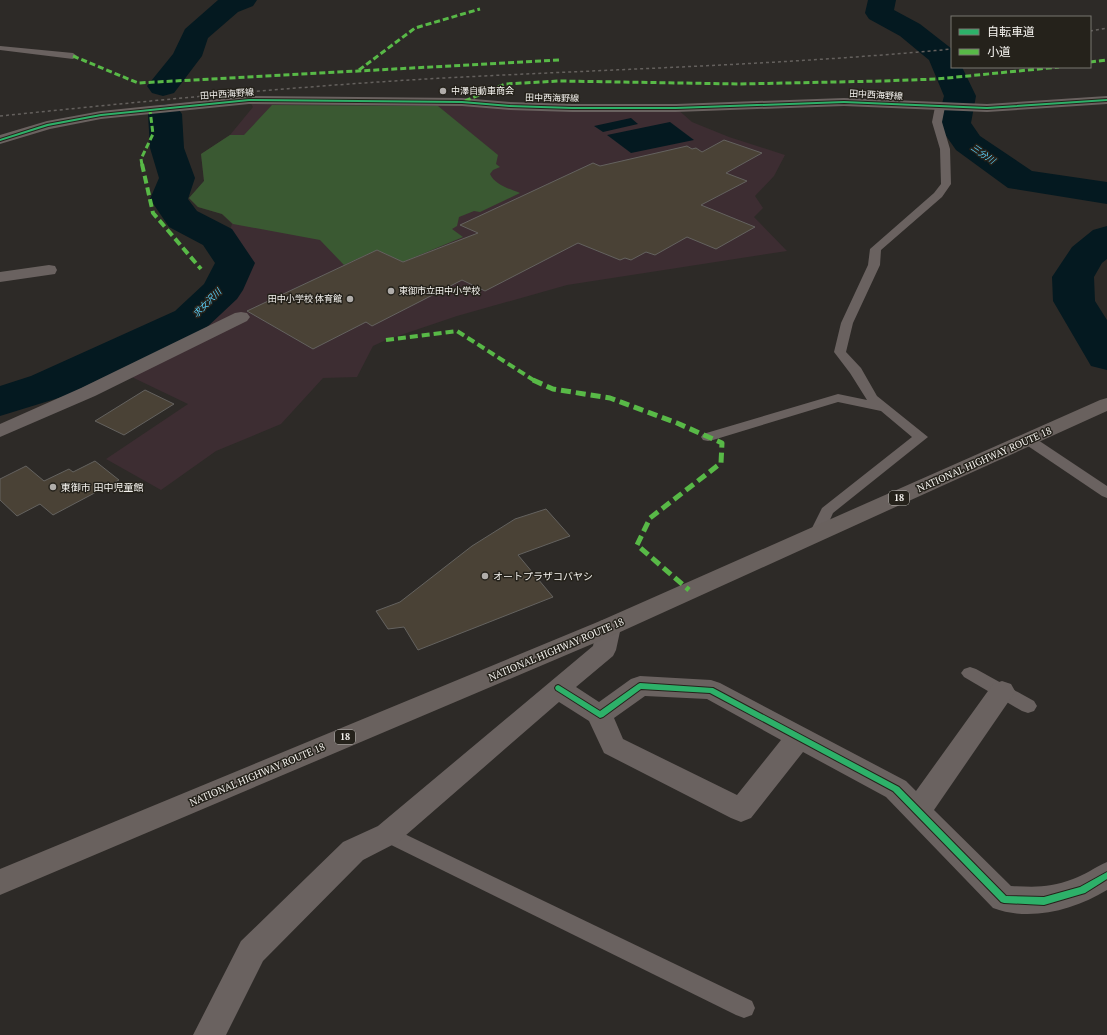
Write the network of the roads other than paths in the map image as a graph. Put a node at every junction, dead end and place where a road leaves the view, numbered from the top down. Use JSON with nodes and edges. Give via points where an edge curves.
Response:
{"nodes":[{"id":1,"x":0,"y":48,"type":"edge"},
{"id":2,"x":73,"y":56,"type":"dead end"},
{"id":3,"x":1107,"y":100,"type":"edge"},
{"id":4,"x":940,"y":107,"type":"junction"},
{"id":5,"x":0,"y":140,"type":"edge"},
{"id":6,"x":49,"y":270,"type":"dead end"},
{"id":7,"x":0,"y":277,"type":"edge"},
{"id":8,"x":241,"y":317,"type":"dead end"},
{"id":9,"x":1107,"y":404,"type":"edge"},
{"id":10,"x":886,"y":408,"type":"junction"},
{"id":11,"x":0,"y":431,"type":"edge"},
{"id":12,"x":708,"y":437,"type":"dead end"},
{"id":13,"x":1027,"y":440,"type":"junction"},
{"id":14,"x":1107,"y":493,"type":"edge"},
{"id":15,"x":817,"y":534,"type":"junction"},
{"id":16,"x":609,"y":627,"type":"junction"},
{"id":17,"x":970,"y":673,"type":"dead end"},
{"id":18,"x":558,"y":688,"type":"junction"},
{"id":19,"x":1002,"y":691,"type":"junction"},
{"id":20,"x":1028,"y":706,"type":"dead end"},
{"id":21,"x":600,"y":715,"type":"junction"},
{"id":22,"x":799,"y":737,"type":"junction"},
{"id":23,"x":918,"y":811,"type":"junction"},
{"id":24,"x":388,"y":834,"type":"junction"},
{"id":25,"x":1107,"y":875,"type":"edge"},
{"id":26,"x":0,"y":882,"type":"edge"},
{"id":27,"x":744,"y":1008,"type":"dead end"},
{"id":28,"x":209,"y":1035,"type":"edge"}],
"edges":[{"from":1,"to":2,"type":"lane"},
{"from":3,"to":4,"type":"street","name":"田中西海野線","via":[[1011,108]]},
{"from":4,"to":5,"type":"street","name":"田中西海野線","via":[[844,102],[676,108],[572,108],[462,102],[249,100],[101,115],[47,126]]},
{"from":4,"to":10,"type":"lane","via":[[937,122],[945,149],[946,184],[876,249],[874,265],[847,323],[840,352],[856,371],[872,398]]},
{"from":6,"to":7,"type":"street"},
{"from":8,"to":11,"type":"street","via":[[88,392]]},
{"from":9,"to":13,"type":"highway","name":"NATIONAL HIGHWAY ROUTE 18","number":"18"},
{"from":10,"to":12,"type":"lane","via":[[838,398]]},
{"from":10,"to":15,"type":"lane","via":[[921,437],[827,510]]},
{"from":13,"to":14,"type":"lane"},
{"from":13,"to":15,"type":"highway","name":"NATIONAL HIGHWAY ROUTE 18","number":"18"},
{"from":15,"to":16,"type":"highway","name":"NATIONAL HIGHWAY ROUTE 18","number":"18"},
{"from":16,"to":18,"type":"street","via":[[604,650]]},
{"from":16,"to":26,"type":"highway","name":"NATIONAL HIGHWAY ROUTE 18","number":"18"},
{"from":17,"to":19,"type":"lane"},
{"from":18,"to":21,"type":"street"},
{"from":18,"to":24,"type":"street"},
{"from":19,"to":20,"type":"lane"},
{"from":19,"to":23,"type":"street"},
{"from":21,"to":22,"type":"street","via":[[640,686],[711,690]]},
{"from":21,"to":22,"type":"street","via":[[613,746],[741,810]]},
{"from":22,"to":23,"type":"street","via":[[896,789]]},
{"from":23,"to":25,"type":"street","via":[[1004,899],[1044,902],[1082,890]]},
{"from":24,"to":27,"type":"lane"},
{"from":24,"to":28,"type":"street","via":[[354,850],[252,951]]}]}
